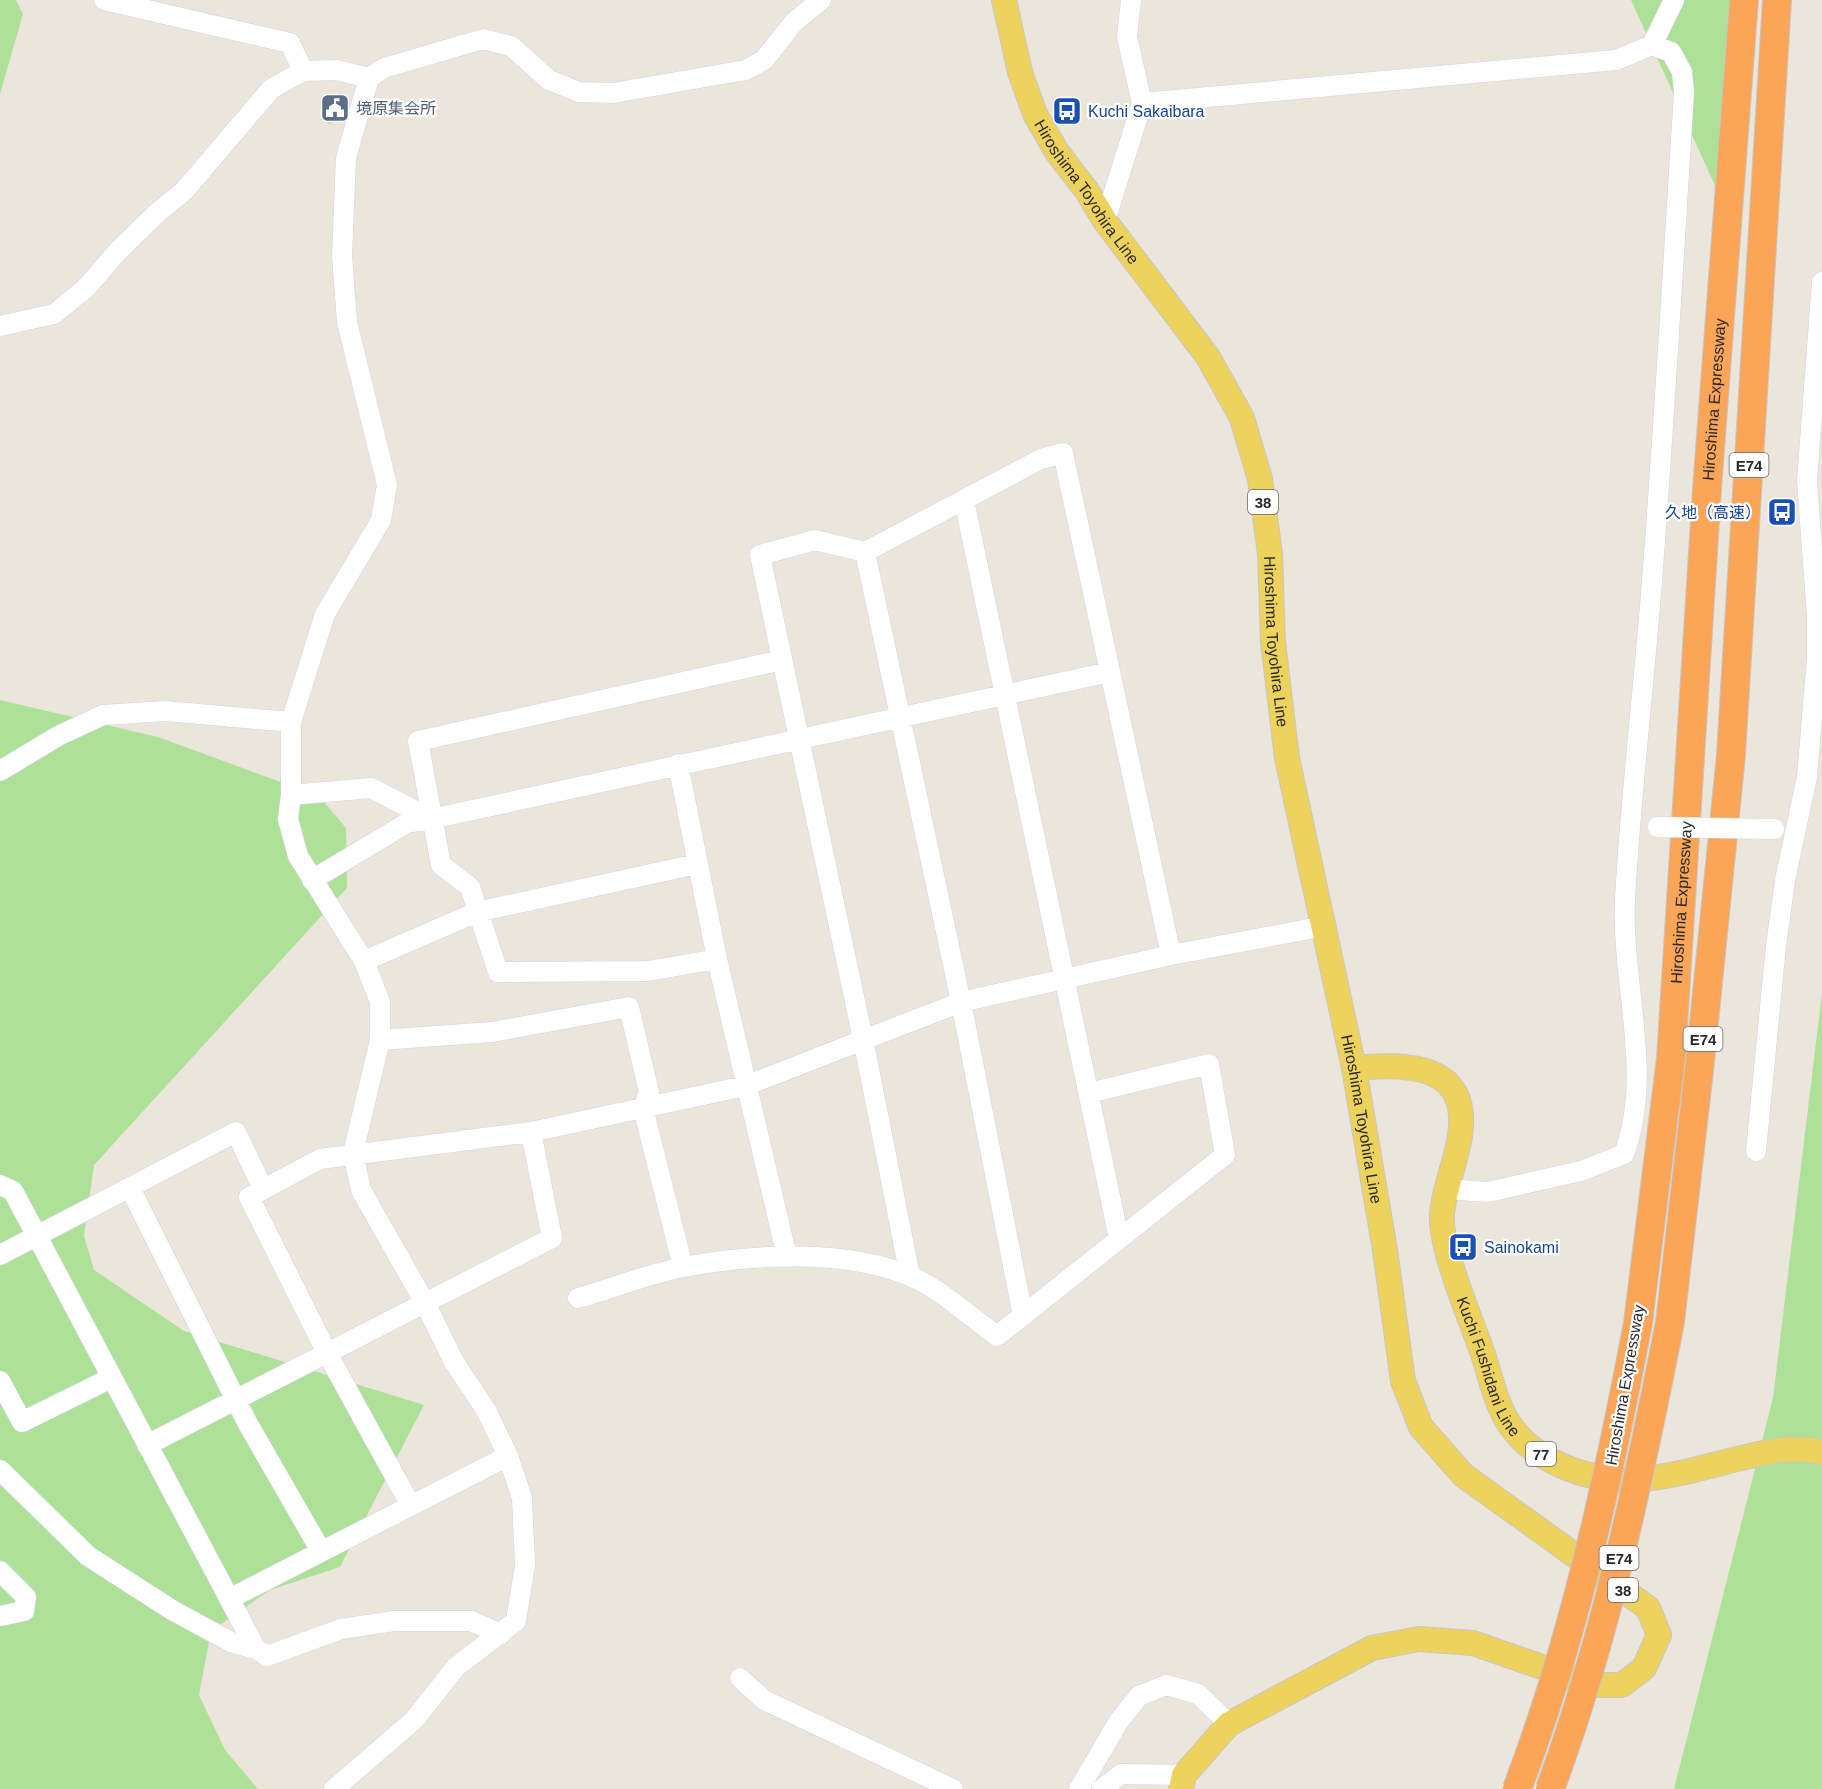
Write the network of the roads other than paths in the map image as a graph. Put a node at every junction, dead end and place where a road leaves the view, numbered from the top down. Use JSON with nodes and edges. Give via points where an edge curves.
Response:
{"nodes":[{"id":1,"x":104,"y":0,"type":"edge"},
{"id":2,"x":821,"y":0,"type":"edge"},
{"id":3,"x":1004,"y":0,"type":"edge"},
{"id":4,"x":1131,"y":0,"type":"edge"},
{"id":5,"x":1674,"y":0,"type":"edge"},
{"id":6,"x":1744,"y":0,"type":"edge"},
{"id":7,"x":1777,"y":0,"type":"edge"},
{"id":8,"x":1652,"y":45,"type":"junction"},
{"id":9,"x":303,"y":71,"type":"junction"},
{"id":10,"x":369,"y":78,"type":"junction"},
{"id":11,"x":1142,"y":103,"type":"junction"},
{"id":12,"x":1105,"y":221,"type":"junction"},
{"id":13,"x":1822,"y":282,"type":"edge"},
{"id":14,"x":0,"y":326,"type":"edge"},
{"id":15,"x":964,"y":500,"type":"junction"},
{"id":16,"x":865,"y":552,"type":"junction"},
{"id":17,"x":783,"y":660,"type":"junction"},
{"id":18,"x":1110,"y":672,"type":"junction"},
{"id":19,"x":1006,"y":695,"type":"junction"},
{"id":20,"x":900,"y":717,"type":"junction"},
{"id":21,"x":291,"y":722,"type":"junction"},
{"id":22,"x":799,"y":739,"type":"junction"},
{"id":23,"x":678,"y":764,"type":"junction"},
{"id":24,"x":0,"y":771,"type":"edge"},
{"id":25,"x":291,"y":795,"type":"junction"},
{"id":26,"x":431,"y":819,"type":"junction"},
{"id":27,"x":1629,"y":823,"type":"junction"},
{"id":28,"x":1794,"y":832,"type":"junction"},
{"id":29,"x":697,"y":864,"type":"junction"},
{"id":30,"x":312,"y":880,"type":"junction"},
{"id":31,"x":477,"y":912,"type":"junction"},
{"id":32,"x":1325,"y":927,"type":"junction"},
{"id":33,"x":1171,"y":955,"type":"junction"},
{"id":34,"x":717,"y":959,"type":"junction"},
{"id":35,"x":364,"y":961,"type":"junction"},
{"id":36,"x":1066,"y":980,"type":"junction"},
{"id":37,"x":961,"y":1002,"type":"junction"},
{"id":38,"x":863,"y":1039,"type":"junction"},
{"id":39,"x":380,"y":1040,"type":"junction"},
{"id":40,"x":1354,"y":1068,"type":"junction"},
{"id":41,"x":745,"y":1086,"type":"junction"},
{"id":42,"x":1089,"y":1093,"type":"junction"},
{"id":43,"x":643,"y":1108,"type":"junction"},
{"id":44,"x":531,"y":1132,"type":"junction"},
{"id":45,"x":1756,"y":1151,"type":"dead end"},
{"id":46,"x":353,"y":1153,"type":"junction"},
{"id":47,"x":0,"y":1185,"type":"edge"},
{"id":48,"x":130,"y":1188,"type":"junction"},
{"id":49,"x":263,"y":1189,"type":"junction"},
{"id":50,"x":1446,"y":1189,"type":"junction"},
{"id":51,"x":36,"y":1236,"type":"junction"},
{"id":52,"x":1119,"y":1239,"type":"junction"},
{"id":53,"x":0,"y":1255,"type":"edge"},
{"id":54,"x":787,"y":1257,"type":"junction"},
{"id":55,"x":683,"y":1267,"type":"junction"},
{"id":56,"x":910,"y":1276,"type":"junction"},
{"id":57,"x":578,"y":1298,"type":"dead end"},
{"id":58,"x":425,"y":1303,"type":"junction"},
{"id":59,"x":1023,"y":1316,"type":"junction"},
{"id":60,"x":327,"y":1353,"type":"junction"},
{"id":61,"x":111,"y":1378,"type":"junction"},
{"id":62,"x":0,"y":1381,"type":"edge"},
{"id":63,"x":235,"y":1399,"type":"junction"},
{"id":64,"x":147,"y":1445,"type":"junction"},
{"id":65,"x":1822,"y":1452,"type":"edge"},
{"id":66,"x":508,"y":1456,"type":"junction"},
{"id":67,"x":0,"y":1470,"type":"edge"},
{"id":68,"x":410,"y":1504,"type":"junction"},
{"id":69,"x":321,"y":1551,"type":"junction"},
{"id":70,"x":0,"y":1571,"type":"edge"},
{"id":71,"x":229,"y":1599,"type":"junction"},
{"id":72,"x":0,"y":1616,"type":"edge"},
{"id":73,"x":501,"y":1634,"type":"junction"},
{"id":74,"x":256,"y":1649,"type":"junction"},
{"id":75,"x":740,"y":1678,"type":"dead end"},
{"id":76,"x":1229,"y":1724,"type":"junction"},
{"id":77,"x":1182,"y":1782,"type":"edge"},
{"id":78,"x":334,"y":1789,"type":"edge"},
{"id":79,"x":953,"y":1789,"type":"edge"},
{"id":80,"x":1079,"y":1789,"type":"edge"},
{"id":81,"x":1102,"y":1789,"type":"edge"},
{"id":82,"x":1518,"y":1789,"type":"edge"},
{"id":83,"x":1550,"y":1789,"type":"edge"}],
"edges":[{"from":1,"to":9,"type":"street","via":[[290,43]]},
{"from":2,"to":10,"type":"street","via":[[794,22],[764,60],[746,70],[613,93],[579,92],[549,80],[511,46],[483,39],[384,68]]},
{"from":3,"to":12,"type":"main road","name":"Hiroshima Toyohira Line","number":"38","via":[[1020,72],[1035,114]]},
{"from":4,"to":11,"type":"street","via":[[1127,37]]},
{"from":5,"to":8,"type":"street"},
{"from":6,"to":82,"type":"highway","name":"Hiroshima Expressway","number":"E74","bridge":true,"via":[[1707,489],[1671,1059],[1638,1323],[1612,1463],[1573,1613]]},
{"from":7,"to":83,"type":"highway","name":"Hiroshima Expressway","number":"E74","bridge":true,"via":[[1731,755],[1670,1322],[1641,1468],[1604,1618]]},
{"from":8,"to":11,"type":"street","via":[[1616,60]]},
{"from":8,"to":27,"type":"street","via":[[1671,52],[1682,72],[1684,92],[1653,571]]},
{"from":9,"to":10,"type":"street","via":[[336,70]]},
{"from":9,"to":14,"type":"street","via":[[271,89],[184,191],[117,252],[86,288],[54,314]]},
{"from":10,"to":21,"type":"street","via":[[346,158],[342,256],[347,322],[387,485],[381,520],[325,614]]},
{"from":11,"to":12,"type":"street"},
{"from":12,"to":32,"type":"main road","name":"Hiroshima Toyohira Line","number":"38","via":[[1208,357],[1242,418],[1260,479],[1270,554],[1273,642],[1287,758]]},
{"from":13,"to":28,"type":"street","via":[[1807,481],[1817,658],[1807,777]]},
{"from":15,"to":16,"type":"street"},
{"from":15,"to":18,"type":"street","via":[[1041,459],[1063,453]]},
{"from":15,"to":19,"type":"street"},
{"from":16,"to":17,"type":"street","via":[[815,540],[760,555]]},
{"from":16,"to":20,"type":"street"},
{"from":17,"to":22,"type":"street"},
{"from":17,"to":26,"type":"street","via":[[418,741]]},
{"from":18,"to":19,"type":"street"},
{"from":18,"to":33,"type":"street"},
{"from":19,"to":20,"type":"street"},
{"from":19,"to":36,"type":"street"},
{"from":20,"to":22,"type":"street"},
{"from":20,"to":37,"type":"street"},
{"from":21,"to":24,"type":"street","via":[[165,711],[103,715],[58,736]]},
{"from":21,"to":25,"type":"street"},
{"from":22,"to":23,"type":"street"},
{"from":22,"to":38,"type":"street"},
{"from":23,"to":26,"type":"street"},
{"from":23,"to":29,"type":"street"},
{"from":25,"to":26,"type":"street","via":[[371,788]]},
{"from":25,"to":30,"type":"street","via":[[288,819],[298,856]]},
{"from":26,"to":30,"type":"street","via":[[407,823]]},
{"from":26,"to":31,"type":"street","via":[[441,865],[470,887]]},
{"from":27,"to":28,"type":"street","bridge":true},
{"from":27,"to":50,"type":"street","via":[[1624,923],[1636,1076],[1632,1132],[1624,1154],[1581,1171],[1488,1192]]},
{"from":28,"to":45,"type":"street","via":[[1776,946]]},
{"from":29,"to":31,"type":"street"},
{"from":29,"to":34,"type":"street"},
{"from":30,"to":35,"type":"street"},
{"from":31,"to":34,"type":"street","via":[[498,972],[648,971]]},
{"from":31,"to":35,"type":"street"},
{"from":32,"to":33,"type":"street"},
{"from":32,"to":40,"type":"main road","name":"Hiroshima Toyohira Line","number":"38"},
{"from":33,"to":36,"type":"street"},
{"from":34,"to":41,"type":"street"},
{"from":35,"to":39,"type":"street","via":[[380,1002]]},
{"from":36,"to":37,"type":"street"},
{"from":36,"to":42,"type":"street"},
{"from":37,"to":38,"type":"street"},
{"from":37,"to":59,"type":"street"},
{"from":38,"to":41,"type":"street"},
{"from":38,"to":56,"type":"street"},
{"from":39,"to":43,"type":"street","via":[[492,1032],[629,1007],[649,1092]]},
{"from":39,"to":46,"type":"street"},
{"from":40,"to":50,"type":"main road","name":"Kuchi Fushidani Line","number":"77","via":[[1418,1067],[1451,1085],[1462,1118]]},
{"from":40,"to":76,"type":"main road","name":"Hiroshima Toyohira Line","number":"38","via":[[1403,1381],[1421,1427],[1462,1475],[1648,1608],[1659,1635],[1644,1668],[1622,1684],[1594,1685],[1473,1643],[1419,1639],[1372,1648]]},
{"from":41,"to":43,"type":"street"},
{"from":41,"to":54,"type":"street"},
{"from":42,"to":52,"type":"street"},
{"from":42,"to":52,"type":"street","via":[[1209,1064],[1226,1155]]},
{"from":43,"to":44,"type":"street"},
{"from":43,"to":55,"type":"street"},
{"from":44,"to":46,"type":"street"},
{"from":44,"to":58,"type":"street","via":[[552,1238]]},
{"from":46,"to":49,"type":"street","via":[[320,1159]]},
{"from":46,"to":58,"type":"street","via":[[361,1190]]},
{"from":47,"to":51,"type":"street","via":[[12,1191]]},
{"from":48,"to":49,"type":"street","via":[[236,1132]]},
{"from":48,"to":51,"type":"street"},
{"from":48,"to":63,"type":"street"},
{"from":49,"to":60,"type":"street","via":[[249,1197]]},
{"from":50,"to":65,"type":"main road","name":"Kuchi Fushidani Line","number":"77","via":[[1442,1217],[1446,1245],[1500,1404],[1524,1443],[1551,1461],[1582,1473],[1630,1482],[1775,1449]]},
{"from":51,"to":53,"type":"street"},
{"from":51,"to":61,"type":"street"},
{"from":52,"to":59,"type":"street"},
{"from":54,"to":55,"type":"street"},
{"from":54,"to":56,"type":"street","via":[[859,1262]]},
{"from":55,"to":57,"type":"street"},
{"from":56,"to":59,"type":"street","via":[[996,1336]]},
{"from":58,"to":60,"type":"street"},
{"from":58,"to":66,"type":"street"},
{"from":60,"to":63,"type":"street"},
{"from":60,"to":68,"type":"street"},
{"from":61,"to":62,"type":"street","via":[[22,1422]]},
{"from":61,"to":64,"type":"street"},
{"from":63,"to":64,"type":"street"},
{"from":63,"to":69,"type":"street"},
{"from":64,"to":71,"type":"street"},
{"from":66,"to":68,"type":"street"},
{"from":66,"to":73,"type":"street","via":[[522,1498],[525,1565],[516,1621]]},
{"from":67,"to":74,"type":"street","via":[[88,1556],[172,1610],[231,1642]]},
{"from":68,"to":69,"type":"street"},
{"from":69,"to":71,"type":"street"},
{"from":70,"to":72,"type":"street","via":[[26,1598],[24,1611]]},
{"from":71,"to":74,"type":"street"},
{"from":73,"to":74,"type":"street","via":[[471,1621],[394,1621],[341,1629],[267,1656]]},
{"from":73,"to":78,"type":"street","via":[[456,1667],[414,1720]]},
{"from":75,"to":79,"type":"street","via":[[764,1700]]},
{"from":76,"to":77,"type":"main road","name":"Hiroshima Toyohira Line","number":"38"},
{"from":76,"to":80,"type":"street","via":[[1198,1694],[1166,1685],[1140,1696],[1119,1721]]},
{"from":77,"to":81,"type":"street","via":[[1121,1774]]}]}
